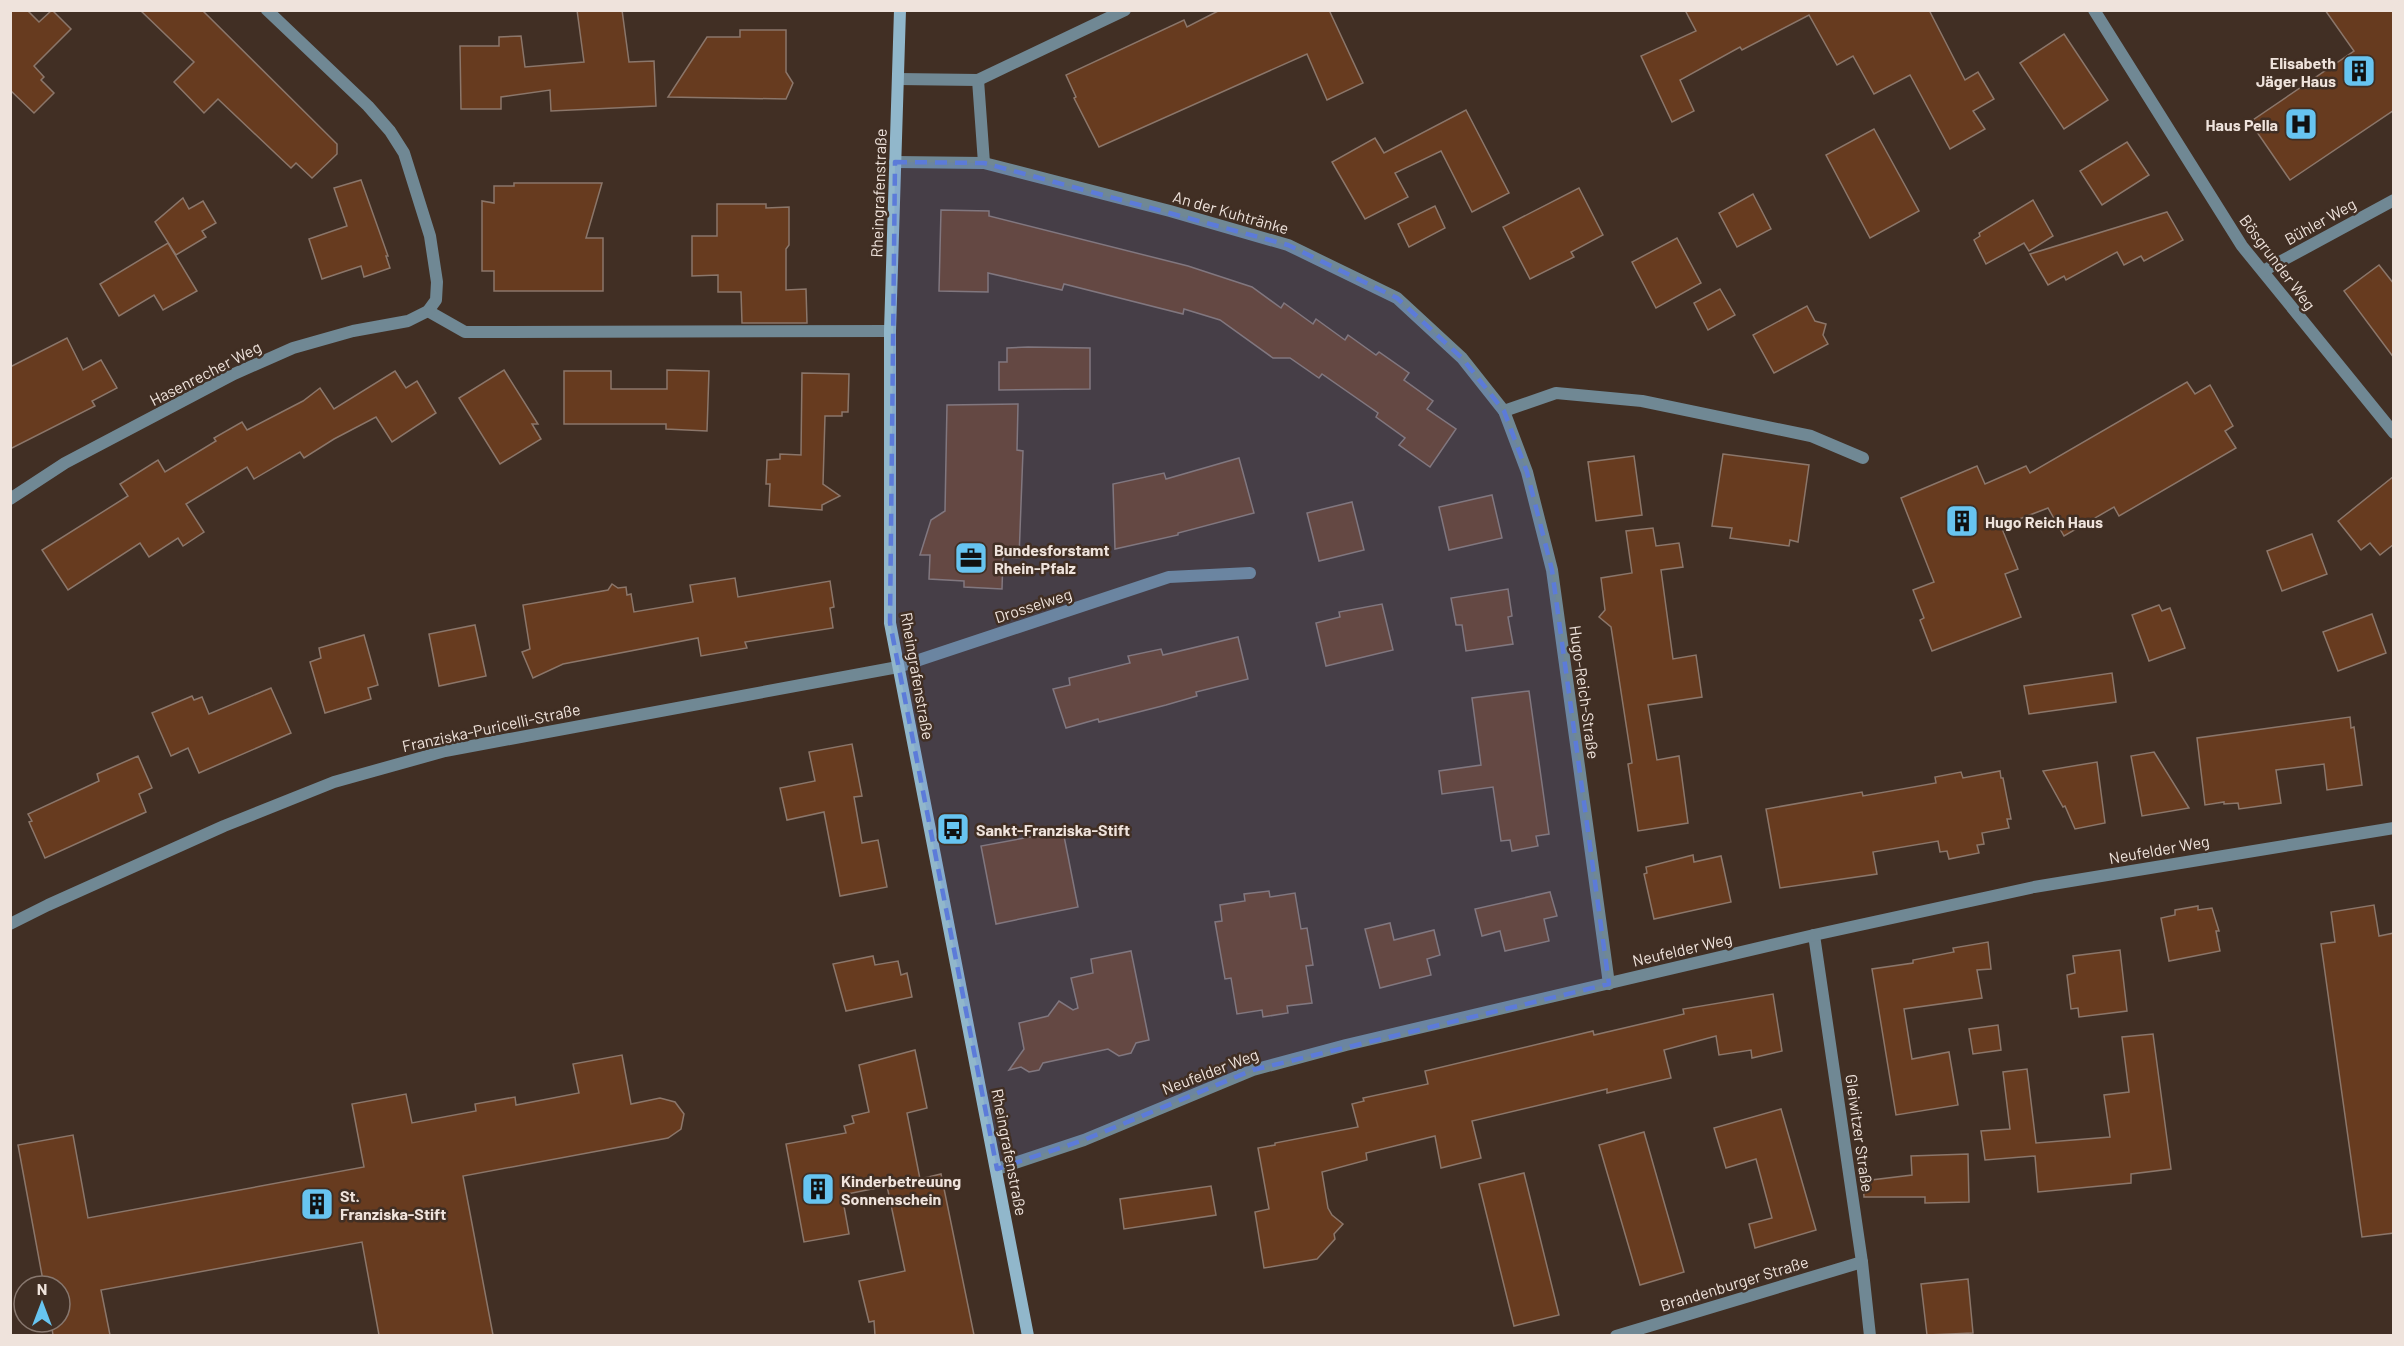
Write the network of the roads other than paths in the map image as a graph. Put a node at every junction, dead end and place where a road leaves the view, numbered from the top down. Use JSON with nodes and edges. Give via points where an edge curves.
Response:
{"nodes":[{"id":1,"x":267,"y":10,"type":"edge"},
{"id":2,"x":900,"y":10,"type":"edge"},
{"id":3,"x":1125,"y":10,"type":"edge"},
{"id":4,"x":2094,"y":10,"type":"edge"},
{"id":5,"x":898,"y":79,"type":"junction"},
{"id":6,"x":978,"y":80,"type":"junction"},
{"id":7,"x":895,"y":162,"type":"junction"},
{"id":8,"x":984,"y":163,"type":"junction"},
{"id":9,"x":2394,"y":200,"type":"edge"},
{"id":10,"x":2263,"y":271,"type":"junction"},
{"id":11,"x":428,"y":311,"type":"junction"},
{"id":12,"x":890,"y":331,"type":"junction"},
{"id":13,"x":1504,"y":411,"type":"junction"},
{"id":14,"x":2394,"y":433,"type":"edge"},
{"id":15,"x":1863,"y":458,"type":"dead end"},
{"id":16,"x":10,"y":499,"type":"edge"},
{"id":17,"x":1250,"y":573,"type":"dead end"},
{"id":18,"x":898,"y":667,"type":"junction"},
{"id":19,"x":2394,"y":828,"type":"edge"},
{"id":20,"x":10,"y":924,"type":"edge"},
{"id":21,"x":1814,"y":935,"type":"junction"},
{"id":22,"x":1609,"y":984,"type":"junction"},
{"id":23,"x":997,"y":1169,"type":"junction"},
{"id":24,"x":1862,"y":1262,"type":"junction"},
{"id":25,"x":1028,"y":1335,"type":"edge"},
{"id":26,"x":1616,"y":1335,"type":"edge"},
{"id":27,"x":1870,"y":1335,"type":"edge"}],
"edges":[{"from":1,"to":11,"type":"street","via":[[369,106],[404,153],[433,255],[436,300]]},
{"from":2,"to":5,"type":"street","name":"Rheingrafenstraße"},
{"from":3,"to":6,"type":"street"},
{"from":4,"to":10,"type":"street","name":"Bösgrunder Weg","via":[[2242,246]]},
{"from":5,"to":6,"type":"street"},
{"from":5,"to":7,"type":"street","name":"Rheingrafenstraße"},
{"from":6,"to":8,"type":"street"},
{"from":7,"to":8,"type":"street","name":"An der Kuhtränke"},
{"from":7,"to":12,"type":"street","name":"Rheingrafenstraße"},
{"from":8,"to":13,"type":"street","name":"An der Kuhtränke","via":[[1288,245],[1397,298],[1461,358]]},
{"from":9,"to":10,"type":"street","name":"Bühler Weg"},
{"from":10,"to":14,"type":"street","name":"Bösgrunder Weg"},
{"from":11,"to":12,"type":"street","via":[[465,332]]},
{"from":11,"to":16,"type":"street","name":"Hasenrecher Weg","via":[[408,321],[353,331],[283,352],[234,374],[65,463]]},
{"from":12,"to":18,"type":"street","name":"Rheingrafenstraße","via":[[890,623]]},
{"from":13,"to":15,"type":"street","via":[[1556,393],[1642,401],[1811,436]]},
{"from":13,"to":22,"type":"street","name":"Hugo-Reich-Straße","via":[[1527,472],[1552,570]]},
{"from":17,"to":18,"type":"street","name":"Drosselweg","via":[[1169,576]]},
{"from":18,"to":20,"type":"street","name":"Franziska-Puricelli-Straße","via":[[445,751],[334,782],[224,826]]},
{"from":18,"to":23,"type":"street","name":"Rheingrafenstraße"},
{"from":19,"to":21,"type":"street","name":"Neufelder Weg","via":[[2034,887]]},
{"from":21,"to":22,"type":"street","name":"Neufelder Weg"},
{"from":21,"to":24,"type":"street","name":"Gleiwitzer Straße"},
{"from":22,"to":23,"type":"street","name":"Neufelder Weg","via":[[1253,1070],[1084,1140]]},
{"from":23,"to":25,"type":"street","name":"Rheingrafenstraße"},
{"from":24,"to":26,"type":"street","name":"Brandenburger Straße"},
{"from":24,"to":27,"type":"street","name":"Gleiwitzer Straße"}]}
